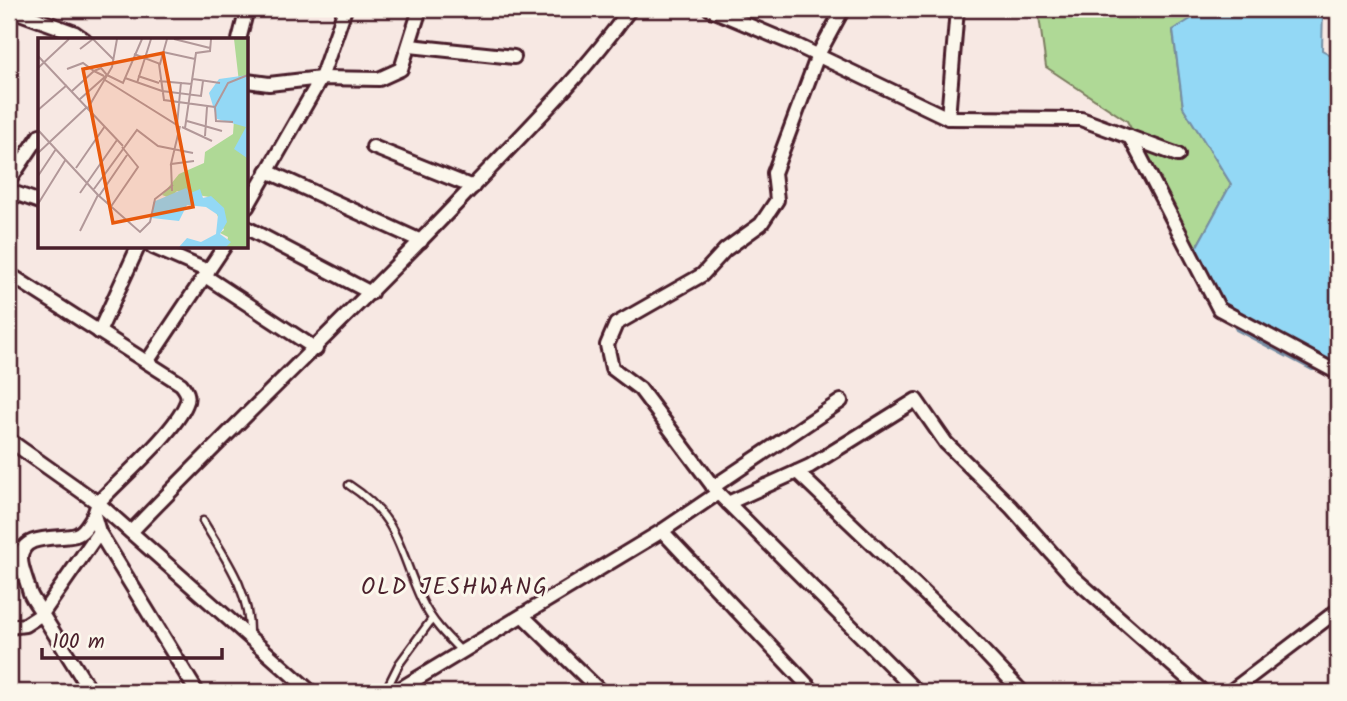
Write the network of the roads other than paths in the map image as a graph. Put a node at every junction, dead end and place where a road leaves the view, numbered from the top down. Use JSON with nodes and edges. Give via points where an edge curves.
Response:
{"nodes":[{"id":1,"x":9,"y":9,"type":"edge"},
{"id":2,"x":247,"y":9,"type":"edge"},
{"id":3,"x":345,"y":9,"type":"edge"},
{"id":4,"x":420,"y":9,"type":"edge"},
{"id":5,"x":630,"y":9,"type":"edge"},
{"id":6,"x":710,"y":9,"type":"edge"},
{"id":7,"x":843,"y":9,"type":"edge"},
{"id":8,"x":957,"y":9,"type":"edge"},
{"id":9,"x":82,"y":38,"type":"edge"},
{"id":10,"x":240,"y":38,"type":"edge"},
{"id":11,"x":410,"y":46,"type":"junction"},
{"id":12,"x":818,"y":55,"type":"junction"},
{"id":13,"x":514,"y":57,"type":"dead end"},
{"id":14,"x":321,"y":78,"type":"junction"},
{"id":15,"x":248,"y":81,"type":"edge"},
{"id":16,"x":948,"y":118,"type":"junction"},
{"id":17,"x":1130,"y":137,"type":"junction"},
{"id":18,"x":38,"y":138,"type":"edge"},
{"id":19,"x":373,"y":147,"type":"dead end"},
{"id":20,"x":1178,"y":155,"type":"dead end"},
{"id":21,"x":268,"y":171,"type":"junction"},
{"id":22,"x":9,"y":181,"type":"edge"},
{"id":23,"x":473,"y":187,"type":"junction"},
{"id":24,"x":9,"y":191,"type":"edge"},
{"id":25,"x":38,"y":201,"type":"edge"},
{"id":26,"x":248,"y":205,"type":"edge"},
{"id":27,"x":248,"y":229,"type":"edge"},
{"id":28,"x":421,"y":241,"type":"junction"},
{"id":29,"x":138,"y":248,"type":"edge"},
{"id":30,"x":156,"y":248,"type":"edge"},
{"id":31,"x":223,"y":248,"type":"edge"},
{"id":32,"x":9,"y":274,"type":"edge"},
{"id":33,"x":206,"y":274,"type":"junction"},
{"id":34,"x":371,"y":293,"type":"junction"},
{"id":35,"x":99,"y":332,"type":"junction"},
{"id":36,"x":316,"y":349,"type":"junction"},
{"id":37,"x":147,"y":362,"type":"junction"},
{"id":38,"x":1338,"y":373,"type":"edge"},
{"id":39,"x":841,"y":401,"type":"dead end"},
{"id":40,"x":9,"y":440,"type":"edge"},
{"id":41,"x":797,"y":472,"type":"junction"},
{"id":42,"x":349,"y":485,"type":"dead end"},
{"id":43,"x":715,"y":490,"type":"junction"},
{"id":44,"x":728,"y":503,"type":"junction"},
{"id":45,"x":96,"y":509,"type":"junction"},
{"id":46,"x":203,"y":521,"type":"dead end"},
{"id":47,"x":662,"y":531,"type":"junction"},
{"id":48,"x":99,"y":532,"type":"junction"},
{"id":49,"x":131,"y":532,"type":"junction"},
{"id":50,"x":1338,"y":610,"type":"edge"},
{"id":51,"x":42,"y":614,"type":"junction"},
{"id":52,"x":523,"y":616,"type":"junction"},
{"id":53,"x":432,"y":620,"type":"junction"},
{"id":54,"x":9,"y":627,"type":"edge"},
{"id":55,"x":249,"y":635,"type":"junction"},
{"id":56,"x":463,"y":653,"type":"junction"},
{"id":57,"x":91,"y":692,"type":"edge"},
{"id":58,"x":197,"y":692,"type":"edge"},
{"id":59,"x":312,"y":692,"type":"edge"},
{"id":60,"x":385,"y":692,"type":"edge"},
{"id":61,"x":395,"y":692,"type":"edge"},
{"id":62,"x":601,"y":692,"type":"edge"},
{"id":63,"x":814,"y":692,"type":"edge"},
{"id":64,"x":917,"y":692,"type":"edge"},
{"id":65,"x":1022,"y":692,"type":"edge"},
{"id":66,"x":1202,"y":692,"type":"edge"},
{"id":67,"x":1230,"y":692,"type":"edge"}],
"edges":[{"from":1,"to":9,"type":"street"},
{"from":2,"to":10,"type":"street"},
{"from":3,"to":14,"type":"street"},
{"from":4,"to":11,"type":"street"},
{"from":5,"to":23,"type":"street","via":[[608,40]]},
{"from":6,"to":12,"type":"street"},
{"from":7,"to":12,"type":"street"},
{"from":8,"to":16,"type":"street"},
{"from":11,"to":13,"type":"street"},
{"from":11,"to":14,"type":"street","via":[[401,69],[387,77]]},
{"from":12,"to":16,"type":"street"},
{"from":12,"to":43,"type":"street","via":[[774,173],[777,200],[761,224],[725,250],[702,275],[616,324],[607,345],[612,368],[640,389]]},
{"from":14,"to":15,"type":"street","via":[[270,84]]},
{"from":14,"to":21,"type":"street"},
{"from":16,"to":17,"type":"street","via":[[1081,119]]},
{"from":17,"to":20,"type":"street"},
{"from":17,"to":38,"type":"street","via":[[1219,309]]},
{"from":18,"to":22,"type":"street"},
{"from":19,"to":23,"type":"street"},
{"from":21,"to":26,"type":"street"},
{"from":21,"to":28,"type":"street"},
{"from":23,"to":28,"type":"street"},
{"from":24,"to":25,"type":"street"},
{"from":27,"to":34,"type":"street"},
{"from":28,"to":34,"type":"street"},
{"from":29,"to":35,"type":"street"},
{"from":30,"to":33,"type":"street"},
{"from":31,"to":33,"type":"street"},
{"from":32,"to":35,"type":"street"},
{"from":33,"to":36,"type":"street"},
{"from":33,"to":37,"type":"street"},
{"from":34,"to":36,"type":"street"},
{"from":35,"to":37,"type":"street"},
{"from":36,"to":49,"type":"street","via":[[238,421]]},
{"from":37,"to":45,"type":"street","via":[[181,384],[188,402]]},
{"from":39,"to":43,"type":"street"},
{"from":40,"to":45,"type":"street"},
{"from":41,"to":44,"type":"street"},
{"from":41,"to":65,"type":"street"},
{"from":41,"to":66,"type":"street","via":[[916,400],[946,443],[1073,577]]},
{"from":42,"to":53,"type":"lane","via":[[380,508],[390,522]]},
{"from":43,"to":44,"type":"street"},
{"from":43,"to":47,"type":"street"},
{"from":44,"to":64,"type":"street"},
{"from":45,"to":48,"type":"street"},
{"from":45,"to":49,"type":"street"},
{"from":45,"to":51,"type":"street","via":[[76,535],[36,540],[21,554],[28,589]]},
{"from":46,"to":55,"type":"lane","via":[[239,581],[248,605]]},
{"from":47,"to":52,"type":"street"},
{"from":47,"to":63,"type":"street"},
{"from":48,"to":51,"type":"street"},
{"from":48,"to":58,"type":"street"},
{"from":49,"to":55,"type":"street"},
{"from":50,"to":67,"type":"street"},
{"from":51,"to":54,"type":"street","via":[[25,625]]},
{"from":51,"to":57,"type":"street"},
{"from":52,"to":56,"type":"street"},
{"from":52,"to":62,"type":"street"},
{"from":53,"to":56,"type":"lane"},
{"from":53,"to":60,"type":"lane","via":[[399,664]]},
{"from":55,"to":59,"type":"street"},
{"from":56,"to":61,"type":"street"}]}
